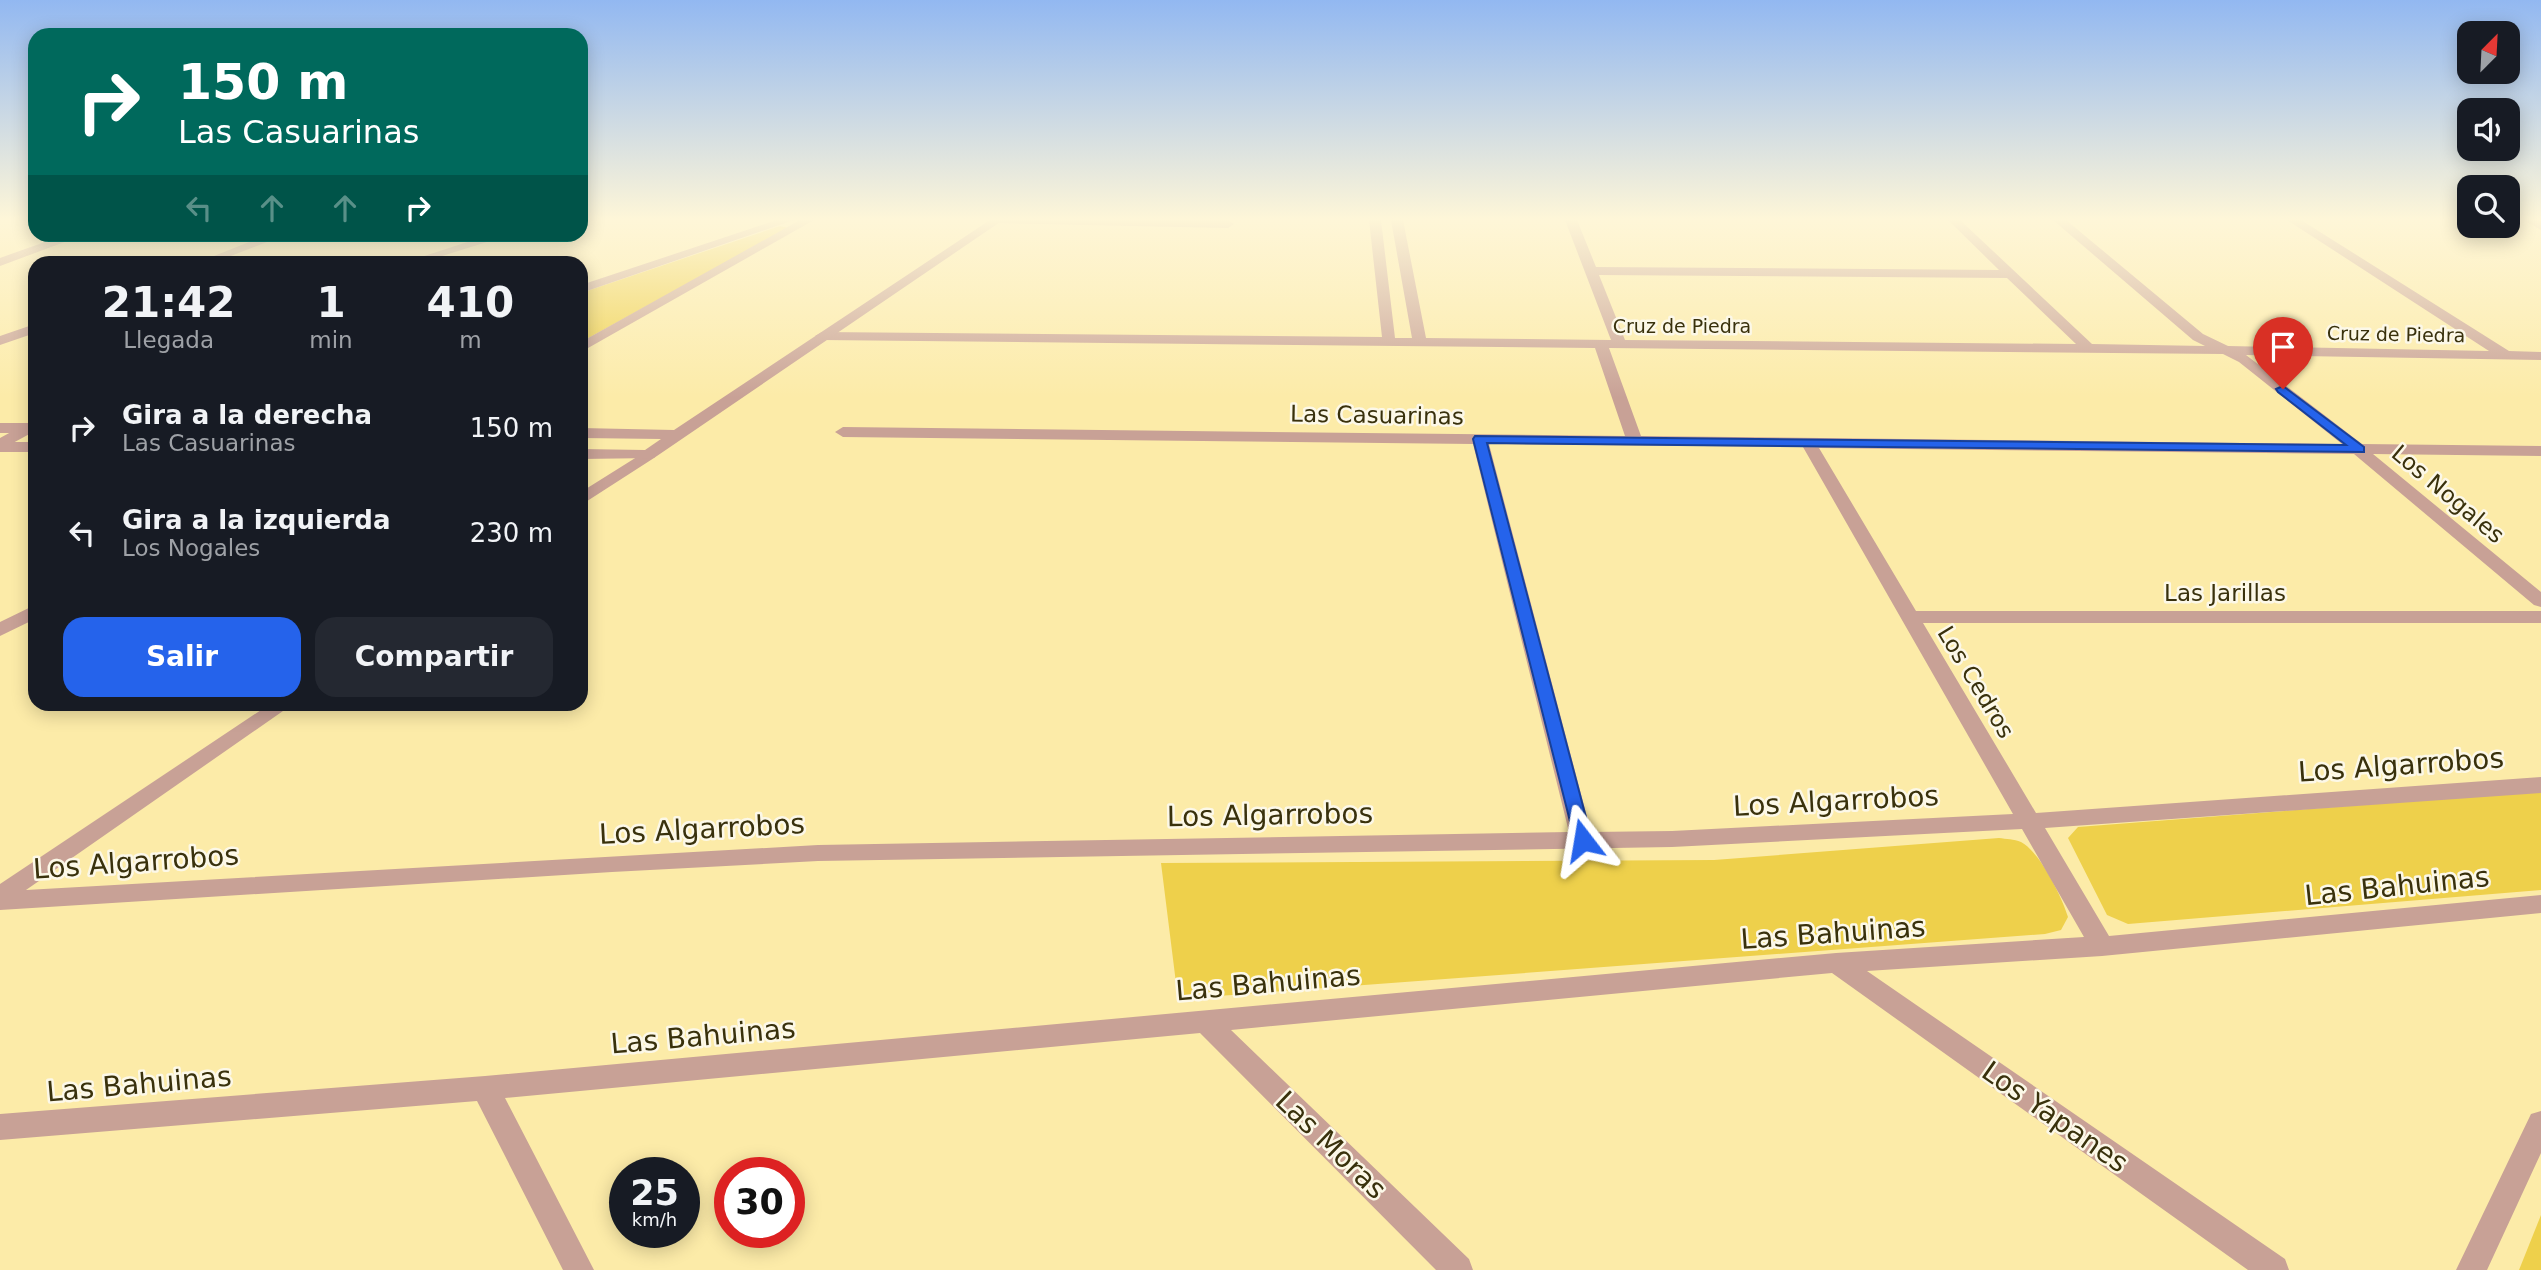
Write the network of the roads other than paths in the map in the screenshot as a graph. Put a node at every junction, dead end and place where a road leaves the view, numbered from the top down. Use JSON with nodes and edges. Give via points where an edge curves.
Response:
{"nodes":[{"id":1,"x":610,"y":279,"type":"edge"},
{"id":2,"x":703,"y":279,"type":"edge"},
{"id":3,"x":906,"y":279,"type":"edge"},
{"id":4,"x":1382,"y":279,"type":"edge"},
{"id":5,"x":1408,"y":279,"type":"edge"},
{"id":6,"x":1595,"y":279,"type":"edge"},
{"id":7,"x":2015,"y":279,"type":"edge"},
{"id":8,"x":2130,"y":279,"type":"edge"},
{"id":9,"x":2386,"y":279,"type":"edge"},
{"id":10,"x":588,"y":287,"type":"edge"},
{"id":11,"x":28,"y":331,"type":"edge"},
{"id":12,"x":822,"y":336,"type":"junction"},
{"id":13,"x":0,"y":341,"type":"edge"},
{"id":14,"x":1389,"y":342,"type":"junction"},
{"id":15,"x":1420,"y":343,"type":"junction"},
{"id":16,"x":588,"y":344,"type":"edge"},
{"id":17,"x":1601,"y":344,"type":"junction"},
{"id":18,"x":1620,"y":344,"type":"junction"},
{"id":19,"x":2089,"y":349,"type":"junction"},
{"id":20,"x":2224,"y":350,"type":"junction"},
{"id":21,"x":2506,"y":356,"type":"junction"},
{"id":22,"x":2541,"y":356,"type":"edge"},
{"id":23,"x":28,"y":427,"type":"edge"},
{"id":24,"x":0,"y":428,"type":"edge"},
{"id":25,"x":28,"y":429,"type":"edge"},
{"id":26,"x":843,"y":432,"type":"dead end"},
{"id":27,"x":588,"y":433,"type":"edge"},
{"id":28,"x":676,"y":435,"type":"junction"},
{"id":29,"x":1480,"y":439,"type":"junction"},
{"id":30,"x":1635,"y":441,"type":"junction"},
{"id":31,"x":1808,"y":443,"type":"junction"},
{"id":32,"x":0,"y":446,"type":"edge"},
{"id":33,"x":28,"y":447,"type":"edge"},
{"id":34,"x":654,"y":450,"type":"junction"},
{"id":35,"x":2359,"y":450,"type":"junction"},
{"id":36,"x":2541,"y":451,"type":"edge"},
{"id":37,"x":588,"y":454,"type":"edge"},
{"id":38,"x":588,"y":495,"type":"edge"},
{"id":39,"x":2541,"y":601,"type":"edge"},
{"id":40,"x":28,"y":615,"type":"edge"},
{"id":41,"x":1909,"y":617,"type":"junction"},
{"id":42,"x":2541,"y":617,"type":"edge"},
{"id":43,"x":0,"y":630,"type":"edge"},
{"id":44,"x":273,"y":711,"type":"edge"},
{"id":45,"x":2541,"y":785,"type":"edge"},
{"id":46,"x":2031,"y":821,"type":"junction"},
{"id":47,"x":1583,"y":840,"type":"junction"},
{"id":48,"x":0,"y":898,"type":"edge"},
{"id":49,"x":2541,"y":904,"type":"edge"},
{"id":50,"x":2102,"y":946,"type":"junction"},
{"id":51,"x":1836,"y":963,"type":"junction"},
{"id":52,"x":1204,"y":1020,"type":"junction"},
{"id":53,"x":485,"y":1088,"type":"junction"},
{"id":54,"x":2541,"y":1123,"type":"edge"},
{"id":55,"x":0,"y":1127,"type":"edge"},
{"id":56,"x":579,"y":1270,"type":"edge"},
{"id":57,"x":1458,"y":1270,"type":"edge"},
{"id":58,"x":2274,"y":1270,"type":"edge"},
{"id":59,"x":2471,"y":1270,"type":"edge"}],
"edges":[{"from":1,"to":10,"type":"street"},
{"from":2,"to":16,"type":"street"},
{"from":3,"to":12,"type":"street"},
{"from":4,"to":14,"type":"street"},
{"from":5,"to":15,"type":"street"},
{"from":6,"to":18,"type":"street"},
{"from":7,"to":19,"type":"street"},
{"from":8,"to":20,"type":"street","name":"Los Nogales","via":[[2199,337]]},
{"from":9,"to":21,"type":"street"},
{"from":11,"to":13,"type":"street"},
{"from":12,"to":14,"type":"street","name":"Cruz de Piedra"},
{"from":12,"to":28,"type":"street"},
{"from":14,"to":15,"type":"street","name":"Cruz de Piedra"},
{"from":15,"to":17,"type":"street","name":"Cruz de Piedra"},
{"from":17,"to":18,"type":"street","name":"Cruz de Piedra"},
{"from":17,"to":30,"type":"street"},
{"from":18,"to":19,"type":"street","name":"Cruz de Piedra"},
{"from":19,"to":20,"type":"street","name":"Cruz de Piedra"},
{"from":20,"to":21,"type":"street","name":"Cruz de Piedra"},
{"from":20,"to":35,"type":"street","name":"Los Nogales","via":[[2244,359]]},
{"from":21,"to":22,"type":"street","name":"Cruz de Piedra"},
{"from":23,"to":24,"type":"street"},
{"from":25,"to":32,"type":"street"},
{"from":26,"to":29,"type":"street","name":"Las Casuarinas"},
{"from":27,"to":28,"type":"street"},
{"from":28,"to":34,"type":"street"},
{"from":29,"to":30,"type":"street","name":"Las Casuarinas"},
{"from":29,"to":47,"type":"street"},
{"from":30,"to":31,"type":"street","name":"Las Casuarinas"},
{"from":31,"to":35,"type":"street","name":"Las Casuarinas"},
{"from":31,"to":41,"type":"street","name":"Los Cedros"},
{"from":32,"to":33,"type":"street"},
{"from":34,"to":37,"type":"street"},
{"from":34,"to":38,"type":"street"},
{"from":35,"to":36,"type":"street","name":"Las Casuarinas"},
{"from":35,"to":39,"type":"street","name":"Los Nogales"},
{"from":40,"to":43,"type":"street"},
{"from":41,"to":42,"type":"street","name":"Las Jarillas"},
{"from":41,"to":46,"type":"street","name":"Los Cedros"},
{"from":44,"to":48,"type":"street"},
{"from":45,"to":46,"type":"street","name":"Los Algarrobos"},
{"from":46,"to":47,"type":"street","name":"Los Algarrobos"},
{"from":46,"to":50,"type":"street","name":"Los Cedros"},
{"from":47,"to":48,"type":"street","name":"Los Algarrobos","via":[[818,853]]},
{"from":49,"to":50,"type":"street","name":"Las Bahuinas"},
{"from":50,"to":51,"type":"street","name":"Las Bahuinas"},
{"from":51,"to":52,"type":"street","name":"Las Bahuinas"},
{"from":51,"to":58,"type":"street","name":"Los Yapanes"},
{"from":52,"to":53,"type":"street","name":"Las Bahuinas"},
{"from":52,"to":57,"type":"street","name":"Las Moras"},
{"from":53,"to":55,"type":"street","name":"Las Bahuinas"},
{"from":53,"to":56,"type":"street"},
{"from":54,"to":59,"type":"street"}]}
